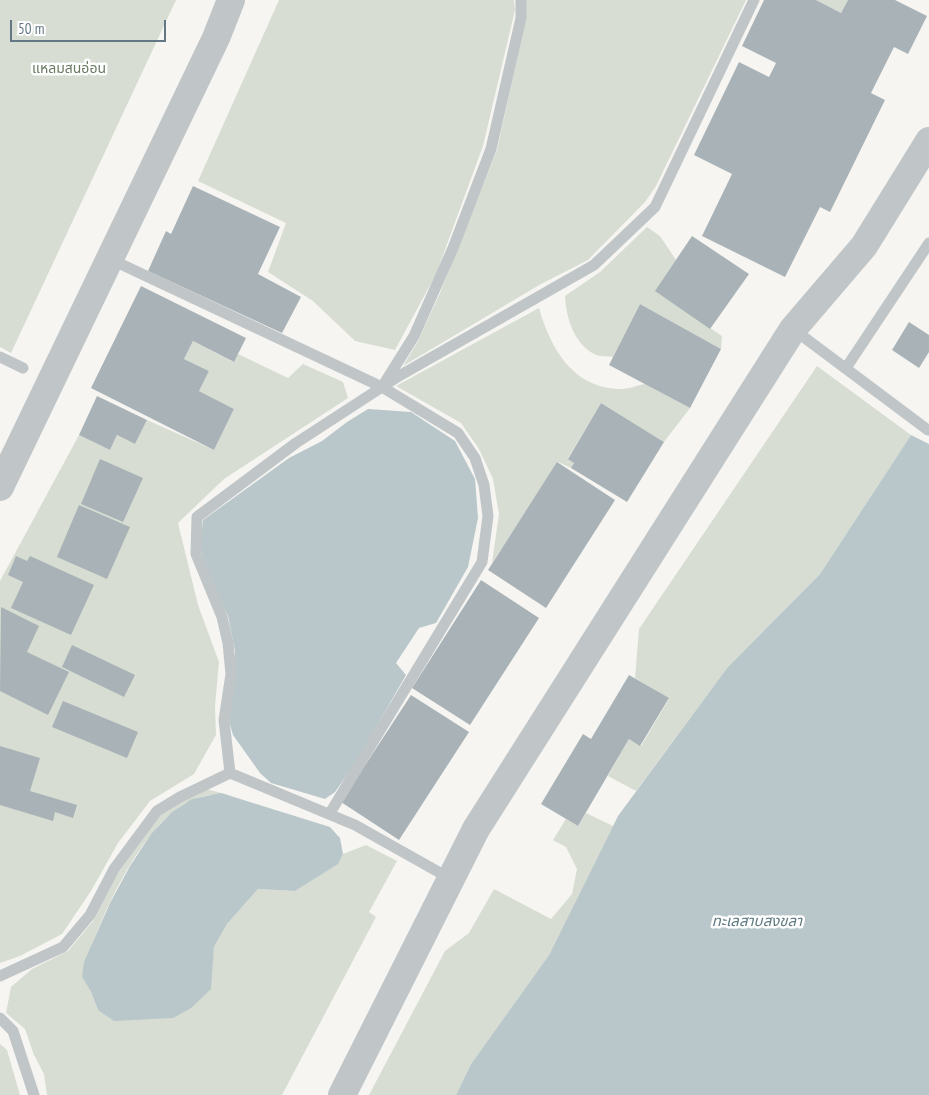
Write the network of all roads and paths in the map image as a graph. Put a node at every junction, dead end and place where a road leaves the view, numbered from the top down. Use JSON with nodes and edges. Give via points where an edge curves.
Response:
{"nodes":[{"id":1,"x":231,"y":0,"type":"edge"},
{"id":2,"x":521,"y":0,"type":"edge"},
{"id":3,"x":754,"y":0,"type":"edge"},
{"id":4,"x":929,"y":141,"type":"edge"},
{"id":5,"x":929,"y":243,"type":"edge"},
{"id":6,"x":110,"y":259,"type":"junction"},
{"id":7,"x":793,"y":329,"type":"junction"},
{"id":8,"x":0,"y":357,"type":"edge"},
{"id":9,"x":23,"y":368,"type":"dead end"},
{"id":10,"x":846,"y":368,"type":"junction"},
{"id":11,"x":382,"y":387,"type":"junction"},
{"id":12,"x":928,"y":430,"type":"dead end"},
{"id":13,"x":0,"y":487,"type":"edge"},
{"id":14,"x":230,"y":773,"type":"junction"},
{"id":15,"x":330,"y":813,"type":"junction"},
{"id":16,"x":451,"y":879,"type":"junction"},
{"id":17,"x":0,"y":976,"type":"edge"},
{"id":18,"x":0,"y":1018,"type":"edge"},
{"id":19,"x":34,"y":1095,"type":"edge"},
{"id":20,"x":342,"y":1095,"type":"edge"}],
"edges":[{"from":1,"to":6,"type":"street"},
{"from":2,"to":11,"type":"lane","via":[[521,18],[491,149],[453,248],[414,336]]},
{"from":3,"to":11,"type":"lane","via":[[655,207],[594,266]]},
{"from":4,"to":7,"type":"street","via":[[864,246]]},
{"from":5,"to":10,"type":"lane"},
{"from":6,"to":11,"type":"lane"},
{"from":6,"to":13,"type":"street"},
{"from":7,"to":10,"type":"lane"},
{"from":7,"to":16,"type":"street","via":[[476,829]]},
{"from":8,"to":9,"type":"lane"},
{"from":10,"to":12,"type":"lane"},
{"from":11,"to":14,"type":"lane","via":[[296,443],[197,517],[196,554],[222,616],[228,643],[231,674],[224,720]]},
{"from":11,"to":15,"type":"lane","via":[[458,433],[481,476],[488,516],[482,562]]},
{"from":14,"to":15,"type":"lane"},
{"from":14,"to":17,"type":"lane","via":[[157,811],[114,869],[90,915],[63,947]]},
{"from":15,"to":16,"type":"lane"},
{"from":16,"to":20,"type":"street"},
{"from":18,"to":19,"type":"lane","via":[[13,1031]]}]}
